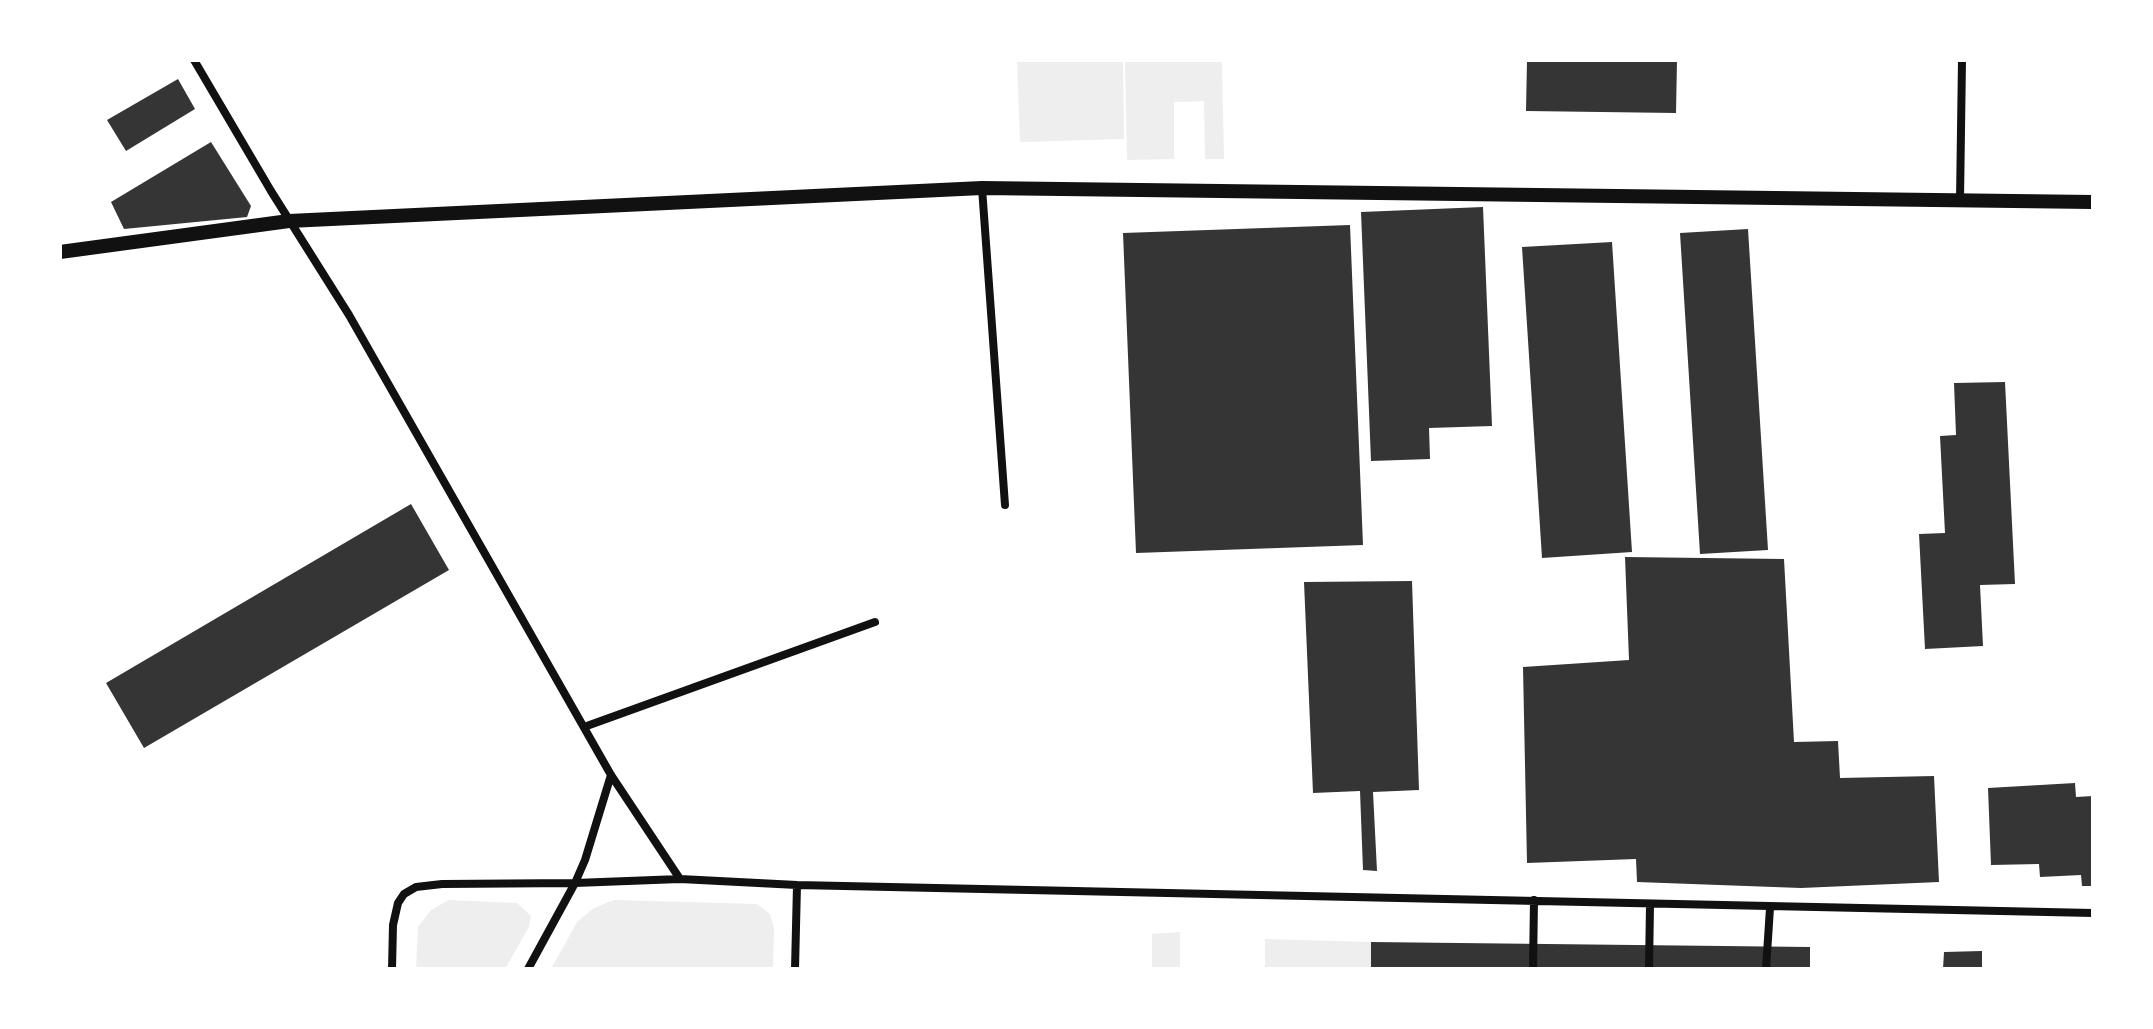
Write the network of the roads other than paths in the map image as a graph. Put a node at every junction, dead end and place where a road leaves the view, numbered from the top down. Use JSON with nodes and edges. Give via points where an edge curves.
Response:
{"nodes":[{"id":1,"x":194,"y":60,"type":"edge"},
{"id":2,"x":1962,"y":60,"type":"edge"},
{"id":3,"x":982,"y":188,"type":"junction"},
{"id":4,"x":1960,"y":200,"type":"junction"},
{"id":5,"x":2093,"y":202,"type":"edge"},
{"id":6,"x":289,"y":221,"type":"junction"},
{"id":7,"x":60,"y":252,"type":"edge"},
{"id":8,"x":1005,"y":505,"type":"dead end"},
{"id":9,"x":875,"y":622,"type":"dead end"},
{"id":10,"x":584,"y":727,"type":"junction"},
{"id":11,"x":611,"y":775,"type":"junction"},
{"id":12,"x":680,"y":879,"type":"junction"},
{"id":13,"x":575,"y":883,"type":"junction"},
{"id":14,"x":797,"y":885,"type":"junction"},
{"id":15,"x":1534,"y":900,"type":"junction"},
{"id":16,"x":1650,"y":905,"type":"junction"},
{"id":17,"x":1770,"y":908,"type":"junction"},
{"id":18,"x":2093,"y":913,"type":"edge"},
{"id":19,"x":392,"y":969,"type":"edge"},
{"id":20,"x":528,"y":969,"type":"edge"},
{"id":21,"x":795,"y":969,"type":"edge"},
{"id":22,"x":1533,"y":969,"type":"edge"},
{"id":23,"x":1649,"y":969,"type":"edge"},
{"id":24,"x":1766,"y":969,"type":"edge"}],
"edges":[{"from":1,"to":6,"type":"street"},
{"from":2,"to":4,"type":"street"},
{"from":3,"to":4,"type":"street"},
{"from":3,"to":6,"type":"street"},
{"from":3,"to":8,"type":"street"},
{"from":4,"to":5,"type":"street"},
{"from":6,"to":7,"type":"street"},
{"from":6,"to":10,"type":"street","via":[[349,315]]},
{"from":9,"to":10,"type":"street"},
{"from":10,"to":11,"type":"street"},
{"from":11,"to":12,"type":"street"},
{"from":11,"to":13,"type":"street"},
{"from":12,"to":13,"type":"street"},
{"from":12,"to":14,"type":"street"},
{"from":13,"to":19,"type":"street","via":[[416,887],[398,903]]},
{"from":13,"to":20,"type":"street"},
{"from":14,"to":15,"type":"street"},
{"from":14,"to":21,"type":"street"},
{"from":15,"to":16,"type":"street"},
{"from":15,"to":22,"type":"street"},
{"from":16,"to":17,"type":"street"},
{"from":16,"to":23,"type":"street"},
{"from":17,"to":18,"type":"street"},
{"from":17,"to":24,"type":"street"}]}
